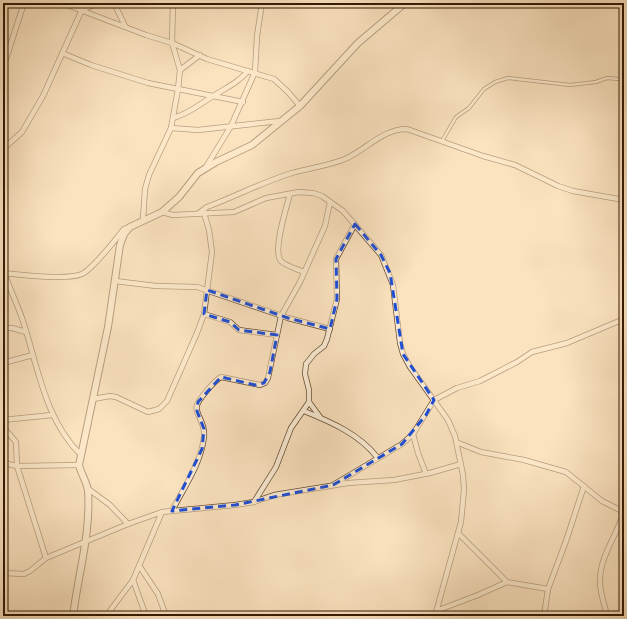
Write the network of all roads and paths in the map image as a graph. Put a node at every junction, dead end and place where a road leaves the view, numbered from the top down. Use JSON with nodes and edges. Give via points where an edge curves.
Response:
{"nodes":[{"id":1,"x":24,"y":3,"type":"edge"},
{"id":2,"x":62,"y":3,"type":"edge"},
{"id":3,"x":85,"y":3,"type":"edge"},
{"id":4,"x":98,"y":3,"type":"edge"},
{"id":5,"x":114,"y":3,"type":"edge"},
{"id":6,"x":167,"y":3,"type":"edge"},
{"id":7,"x":262,"y":3,"type":"edge"},
{"id":8,"x":172,"y":4,"type":"edge"},
{"id":9,"x":403,"y":4,"type":"edge"},
{"id":10,"x":82,"y":10,"type":"junction"},
{"id":11,"x":125,"y":26,"type":"junction"},
{"id":12,"x":172,"y":43,"type":"junction"},
{"id":13,"x":62,"y":53,"type":"junction"},
{"id":14,"x":200,"y":55,"type":"junction"},
{"id":15,"x":3,"y":68,"type":"edge"},
{"id":16,"x":180,"y":70,"type":"junction"},
{"id":17,"x":248,"y":71,"type":"junction"},
{"id":18,"x":255,"y":72,"type":"junction"},
{"id":19,"x":624,"y":77,"type":"edge"},
{"id":20,"x":178,"y":89,"type":"junction"},
{"id":21,"x":214,"y":95,"type":"junction"},
{"id":22,"x":243,"y":102,"type":"junction"},
{"id":23,"x":300,"y":106,"type":"junction"},
{"id":24,"x":173,"y":118,"type":"junction"},
{"id":25,"x":280,"y":121,"type":"junction"},
{"id":26,"x":231,"y":126,"type":"junction"},
{"id":27,"x":171,"y":128,"type":"junction"},
{"id":28,"x":442,"y":142,"type":"junction"},
{"id":29,"x":3,"y":149,"type":"edge"},
{"id":30,"x":205,"y":168,"type":"junction"},
{"id":31,"x":290,"y":194,"type":"junction"},
{"id":32,"x":624,"y":200,"type":"edge"},
{"id":33,"x":330,"y":202,"type":"junction"},
{"id":34,"x":162,"y":212,"type":"junction"},
{"id":35,"x":204,"y":213,"type":"junction"},
{"id":36,"x":198,"y":214,"type":"junction"},
{"id":37,"x":143,"y":219,"type":"junction"},
{"id":38,"x":355,"y":224,"type":"junction"},
{"id":39,"x":130,"y":227,"type":"junction"},
{"id":40,"x":4,"y":271,"type":"edge"},
{"id":41,"x":304,"y":272,"type":"junction"},
{"id":42,"x":115,"y":281,"type":"junction"},
{"id":43,"x":207,"y":290,"type":"junction"},
{"id":44,"x":204,"y":314,"type":"junction"},
{"id":45,"x":281,"y":316,"type":"junction"},
{"id":46,"x":624,"y":319,"type":"edge"},
{"id":47,"x":3,"y":328,"type":"edge"},
{"id":48,"x":330,"y":329,"type":"junction"},
{"id":49,"x":26,"y":332,"type":"junction"},
{"id":50,"x":277,"y":335,"type":"junction"},
{"id":51,"x":33,"y":355,"type":"junction"},
{"id":52,"x":3,"y":363,"type":"edge"},
{"id":53,"x":92,"y":399,"type":"junction"},
{"id":54,"x":434,"y":400,"type":"junction"},
{"id":55,"x":309,"y":402,"type":"junction"},
{"id":56,"x":304,"y":411,"type":"junction"},
{"id":57,"x":52,"y":415,"type":"junction"},
{"id":58,"x":320,"y":418,"type":"junction"},
{"id":59,"x":3,"y":420,"type":"edge"},
{"id":60,"x":3,"y":427,"type":"edge"},
{"id":61,"x":413,"y":434,"type":"junction"},
{"id":62,"x":456,"y":442,"type":"junction"},
{"id":63,"x":81,"y":455,"type":"junction"},
{"id":64,"x":377,"y":458,"type":"junction"},
{"id":65,"x":3,"y":463,"type":"edge"},
{"id":66,"x":460,"y":464,"type":"junction"},
{"id":67,"x":79,"y":465,"type":"junction"},
{"id":68,"x":17,"y":466,"type":"junction"},
{"id":69,"x":426,"y":474,"type":"junction"},
{"id":70,"x":333,"y":485,"type":"junction"},
{"id":71,"x":584,"y":486,"type":"junction"},
{"id":72,"x":87,"y":488,"type":"junction"},
{"id":73,"x":254,"y":502,"type":"junction"},
{"id":74,"x":172,"y":511,"type":"junction"},
{"id":75,"x":162,"y":512,"type":"junction"},
{"id":76,"x":624,"y":512,"type":"edge"},
{"id":77,"x":128,"y":524,"type":"junction"},
{"id":78,"x":458,"y":533,"type":"junction"},
{"id":79,"x":85,"y":542,"type":"junction"},
{"id":80,"x":46,"y":558,"type":"junction"},
{"id":81,"x":140,"y":567,"type":"junction"},
{"id":82,"x":3,"y":572,"type":"edge"},
{"id":83,"x":133,"y":580,"type":"junction"},
{"id":84,"x":507,"y":582,"type":"junction"},
{"id":85,"x":548,"y":589,"type":"junction"},
{"id":86,"x":436,"y":613,"type":"edge"},
{"id":87,"x":73,"y":616,"type":"edge"},
{"id":88,"x":106,"y":616,"type":"edge"},
{"id":89,"x":146,"y":616,"type":"edge"},
{"id":90,"x":166,"y":616,"type":"edge"},
{"id":91,"x":544,"y":616,"type":"edge"},
{"id":92,"x":607,"y":616,"type":"edge"}],
"edges":[{"from":1,"to":15,"type":"street"},
{"from":2,"to":10,"type":"street"},
{"from":3,"to":10,"type":"street"},
{"from":4,"to":10,"type":"street"},
{"from":5,"to":11,"type":"street"},
{"from":6,"to":8,"type":"street"},
{"from":7,"to":18,"type":"street"},
{"from":8,"to":12,"type":"street"},
{"from":9,"to":23,"type":"street","via":[[358,43]]},
{"from":10,"to":11,"type":"street"},
{"from":10,"to":13,"type":"street"},
{"from":11,"to":12,"type":"street"},
{"from":12,"to":14,"type":"street"},
{"from":12,"to":16,"type":"street"},
{"from":13,"to":20,"type":"street","via":[[148,83]]},
{"from":13,"to":29,"type":"street","via":[[43,96],[22,132]]},
{"from":14,"to":16,"type":"street"},
{"from":14,"to":17,"type":"street"},
{"from":16,"to":20,"type":"street"},
{"from":17,"to":18,"type":"street"},
{"from":17,"to":21,"type":"street","via":[[238,82]]},
{"from":18,"to":22,"type":"street"},
{"from":18,"to":23,"type":"street","via":[[274,79]]},
{"from":19,"to":28,"type":"lane","via":[[570,84],[508,78],[501,80],[484,89],[468,108],[456,117]]},
{"from":20,"to":21,"type":"street"},
{"from":20,"to":24,"type":"street"},
{"from":21,"to":22,"type":"street"},
{"from":21,"to":24,"type":"street","via":[[198,108]]},
{"from":22,"to":26,"type":"street"},
{"from":23,"to":25,"type":"street"},
{"from":24,"to":27,"type":"street"},
{"from":25,"to":26,"type":"street"},
{"from":25,"to":30,"type":"street","via":[[252,145]]},
{"from":26,"to":27,"type":"street","via":[[198,130]]},
{"from":26,"to":30,"type":"street"},
{"from":27,"to":37,"type":"street","via":[[149,175],[145,189]]},
{"from":28,"to":32,"type":"street","via":[[516,165],[573,191]]},
{"from":28,"to":36,"type":"street","via":[[407,129],[399,129],[344,160],[291,173],[207,207]]},
{"from":30,"to":34,"type":"street"},
{"from":31,"to":33,"type":"street","via":[[313,193]]},
{"from":31,"to":35,"type":"street","via":[[266,198],[238,211]]},
{"from":31,"to":41,"type":"street","via":[[280,232],[279,257],[283,262]]},
{"from":33,"to":38,"type":"street"},
{"from":33,"to":41,"type":"street","via":[[325,226]]},
{"from":34,"to":36,"type":"street","via":[[173,215]]},
{"from":34,"to":37,"type":"street"},
{"from":35,"to":36,"type":"street"},
{"from":35,"to":43,"type":"street","via":[[212,252]]},
{"from":37,"to":39,"type":"street"},
{"from":38,"to":48,"type":"street","via":[[336,259],[337,299]]},
{"from":38,"to":54,"type":"street","via":[[381,255],[390,273],[403,354]]},
{"from":39,"to":40,"type":"street","via":[[124,229],[83,274],[61,276]]},
{"from":39,"to":42,"type":"street","via":[[120,245]]},
{"from":40,"to":49,"type":"street"},
{"from":41,"to":45,"type":"street"},
{"from":42,"to":43,"type":"street","via":[[197,287]]},
{"from":42,"to":53,"type":"street"},
{"from":43,"to":44,"type":"street"},
{"from":43,"to":45,"type":"street"},
{"from":44,"to":50,"type":"street","via":[[230,322],[239,330]]},
{"from":44,"to":53,"type":"street","via":[[170,397],[159,409],[145,412],[124,400],[110,396]]},
{"from":45,"to":48,"type":"street"},
{"from":45,"to":50,"type":"street"},
{"from":46,"to":54,"type":"street","via":[[567,343],[532,352],[480,381],[457,388]]},
{"from":47,"to":49,"type":"street"},
{"from":48,"to":55,"type":"street","via":[[324,346],[306,364]]},
{"from":49,"to":51,"type":"street"},
{"from":50,"to":74,"type":"street","via":[[272,367],[265,383],[255,385],[221,377],[198,402],[197,412],[204,429],[202,449]]},
{"from":51,"to":52,"type":"street"},
{"from":51,"to":57,"type":"street"},
{"from":53,"to":63,"type":"street"},
{"from":54,"to":61,"type":"street"},
{"from":54,"to":62,"type":"street","via":[[448,420]]},
{"from":55,"to":56,"type":"street"},
{"from":55,"to":58,"type":"street"},
{"from":56,"to":58,"type":"street"},
{"from":56,"to":73,"type":"street","via":[[290,428],[276,467]]},
{"from":57,"to":59,"type":"street"},
{"from":57,"to":63,"type":"street","via":[[67,441]]},
{"from":58,"to":64,"type":"street","via":[[364,443]]},
{"from":60,"to":68,"type":"street","via":[[16,442]]},
{"from":61,"to":64,"type":"street","via":[[402,444]]},
{"from":61,"to":69,"type":"street"},
{"from":62,"to":66,"type":"street"},
{"from":62,"to":71,"type":"street","via":[[481,452],[556,468],[566,472]]},
{"from":63,"to":67,"type":"street"},
{"from":64,"to":70,"type":"street"},
{"from":65,"to":68,"type":"street"},
{"from":66,"to":69,"type":"street"},
{"from":66,"to":78,"type":"street","via":[[464,475],[464,490]]},
{"from":67,"to":68,"type":"street"},
{"from":67,"to":72,"type":"street","via":[[80,474]]},
{"from":68,"to":80,"type":"street"},
{"from":69,"to":70,"type":"street","via":[[394,480]]},
{"from":70,"to":73,"type":"street","via":[[274,495]]},
{"from":71,"to":76,"type":"street","via":[[602,501]]},
{"from":71,"to":85,"type":"street"},
{"from":72,"to":77,"type":"street","via":[[110,505]]},
{"from":72,"to":79,"type":"street"},
{"from":73,"to":74,"type":"street"},
{"from":74,"to":75,"type":"street"},
{"from":75,"to":77,"type":"street"},
{"from":75,"to":81,"type":"street"},
{"from":76,"to":92,"type":"street","via":[[605,559],[600,580]]},
{"from":77,"to":79,"type":"street"},
{"from":78,"to":84,"type":"street"},
{"from":78,"to":86,"type":"street"},
{"from":79,"to":80,"type":"street"},
{"from":79,"to":87,"type":"street"},
{"from":80,"to":82,"type":"street","via":[[24,574]]},
{"from":81,"to":83,"type":"street"},
{"from":81,"to":90,"type":"street","via":[[158,594]]},
{"from":83,"to":88,"type":"street"},
{"from":83,"to":89,"type":"street"},
{"from":84,"to":85,"type":"street"},
{"from":84,"to":86,"type":"street"},
{"from":85,"to":91,"type":"street"}]}
